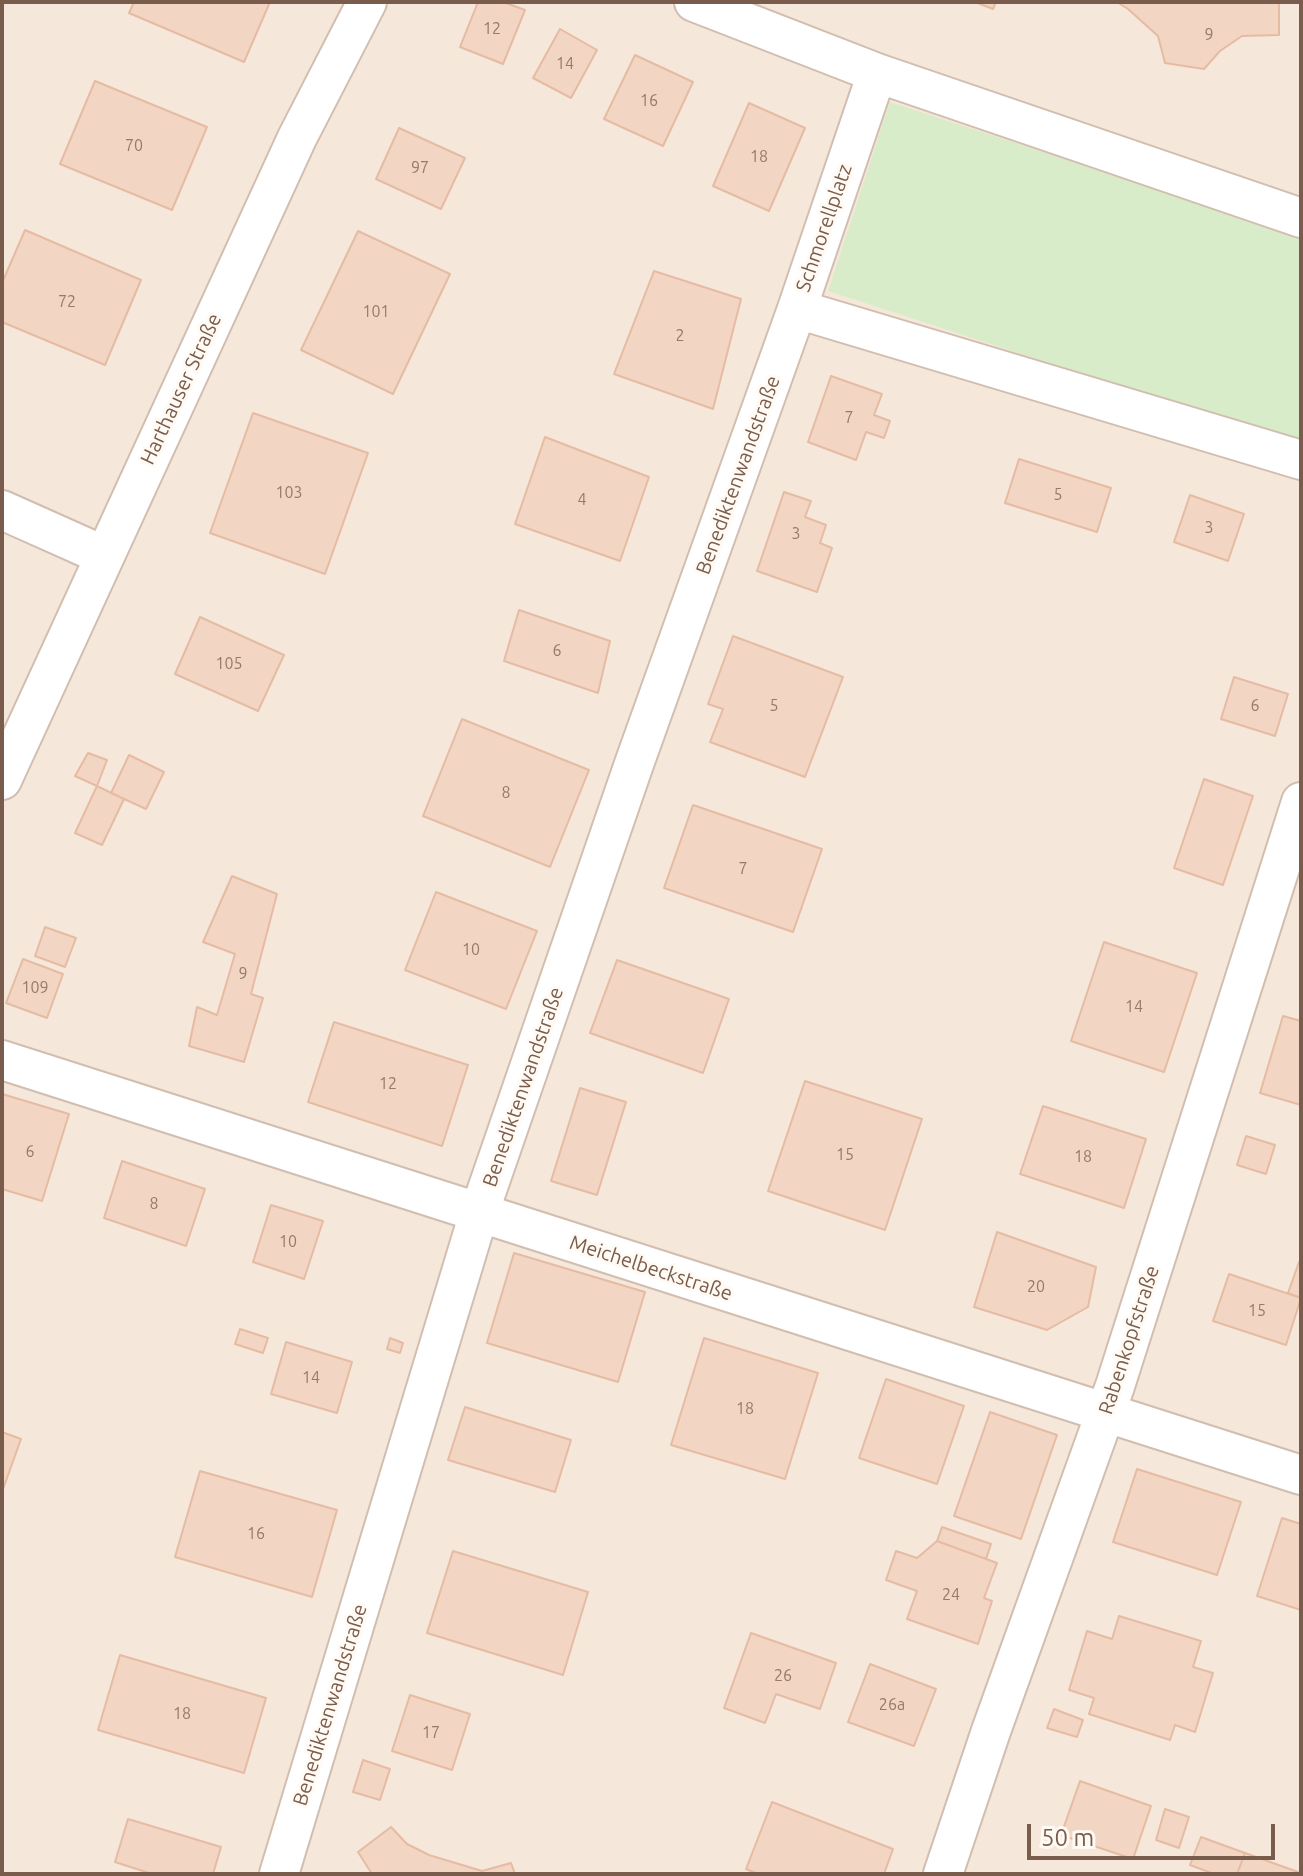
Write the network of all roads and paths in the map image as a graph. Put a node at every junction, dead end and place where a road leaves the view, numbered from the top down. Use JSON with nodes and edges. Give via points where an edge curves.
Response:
{"nodes":[{"id":1,"x":367,"y":2,"type":"edge"},
{"id":2,"x":694,"y":2,"type":"edge"},
{"id":3,"x":877,"y":73,"type":"junction"},
{"id":4,"x":1301,"y":218,"type":"edge"},
{"id":5,"x":797,"y":309,"type":"junction"},
{"id":6,"x":1301,"y":460,"type":"edge"},
{"id":7,"x":2,"y":510,"type":"edge"},
{"id":8,"x":105,"y":556,"type":"junction"},
{"id":9,"x":2,"y":780,"type":"edge"},
{"id":10,"x":1301,"y":802,"type":"edge"},
{"id":11,"x":2,"y":1060,"type":"edge"},
{"id":12,"x":479,"y":1213,"type":"junction"},
{"id":13,"x":1106,"y":1413,"type":"junction"},
{"id":14,"x":1301,"y":1475,"type":"edge"},
{"id":15,"x":279,"y":1874,"type":"edge"},
{"id":16,"x":943,"y":1874,"type":"edge"}],
"edges":[{"from":1,"to":8,"type":"street","name":"Harthauser Straße","via":[[297,138]]},
{"from":2,"to":3,"type":"street"},
{"from":3,"to":4,"type":"street"},
{"from":3,"to":5,"type":"street","name":"Schmorellplatz"},
{"from":5,"to":6,"type":"street","name":"Schmorellplatz"},
{"from":5,"to":12,"type":"street","name":"Benediktenwandstraße"},
{"from":7,"to":8,"type":"street"},
{"from":8,"to":9,"type":"street","name":"Harthauser Straße"},
{"from":10,"to":13,"type":"street","name":"Rabenkopfstraße"},
{"from":11,"to":12,"type":"street","name":"Meichelbeckstraße"},
{"from":12,"to":13,"type":"street","name":"Meichelbeckstraße"},
{"from":12,"to":15,"type":"street","name":"Benediktenwandstraße"},
{"from":13,"to":14,"type":"street","name":"Meichelbeckstraße"},
{"from":13,"to":16,"type":"street","name":"Rabenkopfstraße"}]}
